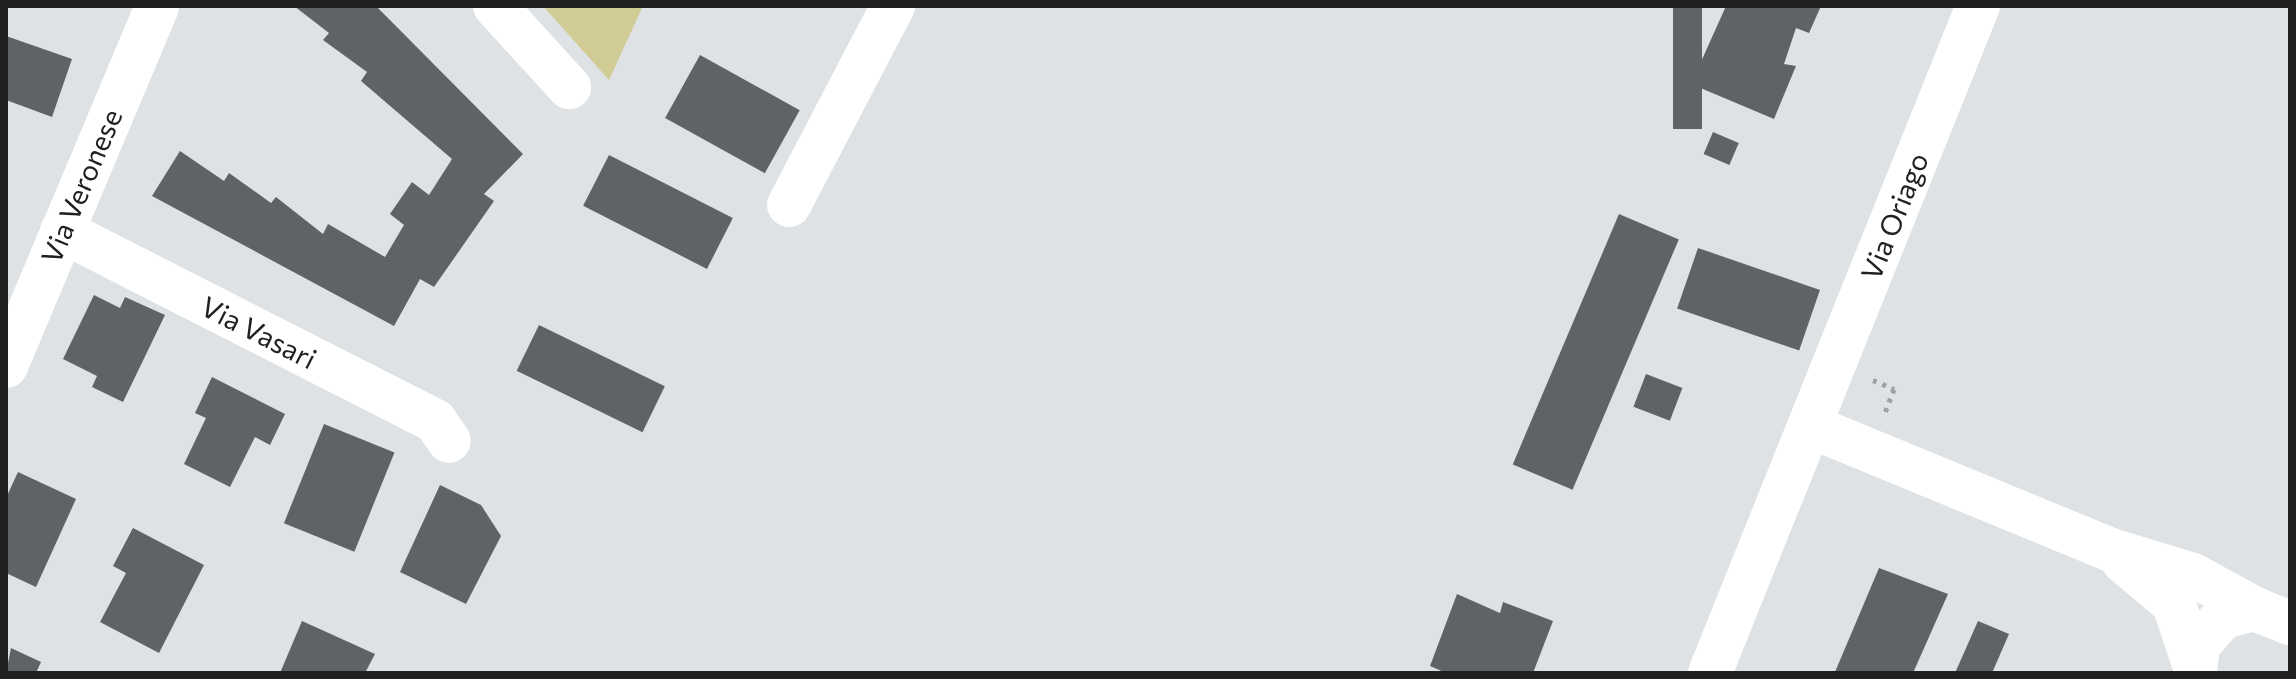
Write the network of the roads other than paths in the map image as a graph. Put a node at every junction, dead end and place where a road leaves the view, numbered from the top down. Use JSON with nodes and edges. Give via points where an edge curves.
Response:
{"nodes":[{"id":1,"x":157,"y":6,"type":"edge"},
{"id":2,"x":495,"y":6,"type":"edge"},
{"id":3,"x":893,"y":6,"type":"edge"},
{"id":4,"x":1978,"y":6,"type":"edge"},
{"id":5,"x":569,"y":87,"type":"dead end"},
{"id":6,"x":789,"y":205,"type":"dead end"},
{"id":7,"x":62,"y":231,"type":"junction"},
{"id":8,"x":6,"y":366,"type":"edge"},
{"id":9,"x":1810,"y":426,"type":"junction"},
{"id":10,"x":449,"y":441,"type":"dead end"},
{"id":11,"x":2108,"y":549,"type":"junction"},
{"id":12,"x":2280,"y":616,"type":"edge"},
{"id":13,"x":2194,"y":668,"type":"edge"},
{"id":14,"x":1710,"y":673,"type":"edge"}],
"edges":[{"from":1,"to":7,"type":"street","name":"Via Veronese"},
{"from":2,"to":5,"type":"street"},
{"from":3,"to":6,"type":"street"},
{"from":4,"to":9,"type":"street","name":"Via Oriago"},
{"from":7,"to":8,"type":"street","name":"Via Veronese"},
{"from":7,"to":10,"type":"street","name":"Via Vasari","via":[[435,421]]},
{"from":9,"to":11,"type":"street"},
{"from":9,"to":14,"type":"street","name":"Via Oriago"},
{"from":11,"to":12,"type":"street","via":[[2193,575]]},
{"from":11,"to":13,"type":"street","via":[[2174,604]]},
{"from":12,"to":13,"type":"street","via":[[2208,629]]}]}
